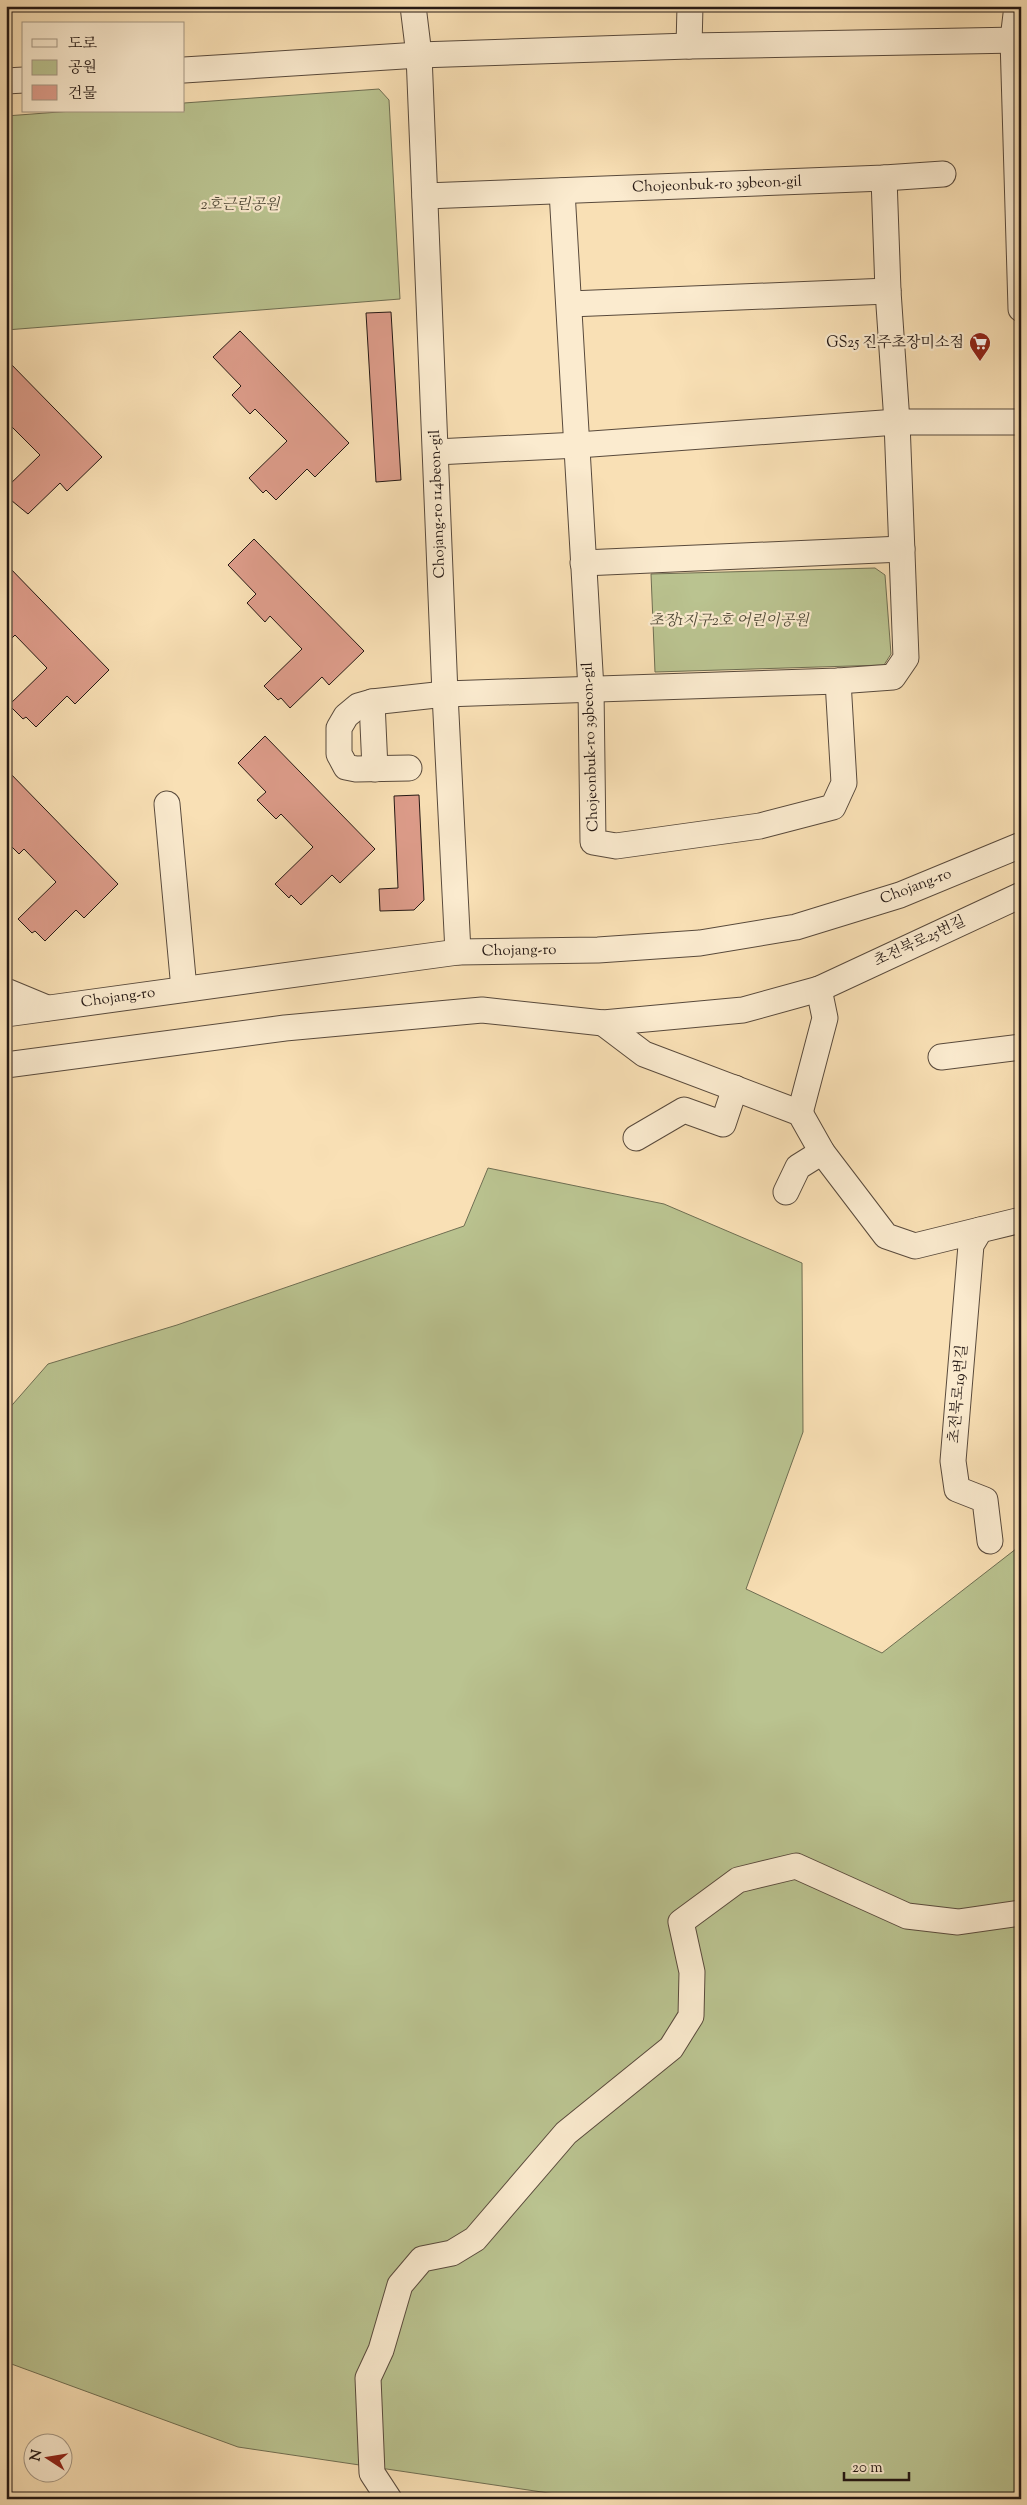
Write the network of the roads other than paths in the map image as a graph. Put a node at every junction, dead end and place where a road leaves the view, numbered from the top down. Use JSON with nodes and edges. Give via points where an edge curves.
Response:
{"nodes":[{"id":1,"x":413,"y":6,"type":"edge"},
{"id":2,"x":690,"y":6,"type":"edge"},
{"id":3,"x":1017,"y":6,"type":"edge"},
{"id":4,"x":1017,"y":39,"type":"edge"},
{"id":5,"x":689,"y":46,"type":"junction"},
{"id":6,"x":419,"y":55,"type":"junction"},
{"id":7,"x":185,"y":70,"type":"edge"},
{"id":8,"x":22,"y":80,"type":"edge"},
{"id":9,"x":6,"y":81,"type":"edge"},
{"id":10,"x":944,"y":174,"type":"dead end"},
{"id":11,"x":884,"y":178,"type":"junction"},
{"id":12,"x":562,"y":191,"type":"junction"},
{"id":13,"x":425,"y":196,"type":"junction"},
{"id":14,"x":888,"y":291,"type":"junction"},
{"id":15,"x":570,"y":304,"type":"junction"},
{"id":16,"x":1021,"y":309,"type":"edge"},
{"id":17,"x":897,"y":422,"type":"junction"},
{"id":18,"x":1021,"y":422,"type":"edge"},
{"id":19,"x":578,"y":445,"type":"junction"},
{"id":20,"x":436,"y":452,"type":"junction"},
{"id":21,"x":902,"y":550,"type":"junction"},
{"id":22,"x":583,"y":563,"type":"junction"},
{"id":23,"x":838,"y":681,"type":"junction"},
{"id":24,"x":591,"y":689,"type":"junction"},
{"id":25,"x":445,"y":694,"type":"junction"},
{"id":26,"x":372,"y":702,"type":"junction"},
{"id":27,"x":409,"y":768,"type":"dead end"},
{"id":28,"x":375,"y":769,"type":"junction"},
{"id":29,"x":167,"y":804,"type":"dead end"},
{"id":30,"x":1021,"y":845,"type":"edge"},
{"id":31,"x":1021,"y":895,"type":"edge"},
{"id":32,"x":458,"y":952,"type":"junction"},
{"id":33,"x":184,"y":989,"type":"junction"},
{"id":34,"x":819,"y":989,"type":"junction"},
{"id":35,"x":6,"y":991,"type":"edge"},
{"id":36,"x":48,"y":1008,"type":"junction"},
{"id":37,"x":6,"y":1014,"type":"edge"},
{"id":38,"x":603,"y":1023,"type":"junction"},
{"id":39,"x":1021,"y":1047,"type":"edge"},
{"id":40,"x":941,"y":1057,"type":"dead end"},
{"id":41,"x":6,"y":1065,"type":"edge"},
{"id":42,"x":735,"y":1088,"type":"junction"},
{"id":43,"x":800,"y":1113,"type":"junction"},
{"id":44,"x":636,"y":1138,"type":"dead end"},
{"id":45,"x":822,"y":1152,"type":"junction"},
{"id":46,"x":786,"y":1192,"type":"dead end"},
{"id":47,"x":1021,"y":1220,"type":"edge"},
{"id":48,"x":980,"y":1230,"type":"junction"},
{"id":49,"x":990,"y":1541,"type":"dead end"},
{"id":50,"x":1021,"y":1913,"type":"edge"},
{"id":51,"x":389,"y":2499,"type":"edge"}],
"edges":[{"from":1,"to":6,"type":"street","name":"Chojang-ro 114beon-gil"},
{"from":2,"to":5,"type":"street"},
{"from":3,"to":4,"type":"street"},
{"from":4,"to":5,"type":"street"},
{"from":4,"to":16,"type":"street"},
{"from":5,"to":6,"type":"street"},
{"from":6,"to":7,"type":"street"},
{"from":6,"to":13,"type":"street","name":"Chojang-ro 114beon-gil"},
{"from":8,"to":9,"type":"street"},
{"from":10,"to":11,"type":"street","name":"Chojeonbuk-ro 39beon-gil"},
{"from":11,"to":12,"type":"street","name":"Chojeonbuk-ro 39beon-gil"},
{"from":11,"to":14,"type":"street"},
{"from":12,"to":13,"type":"street"},
{"from":12,"to":15,"type":"street","name":"Chojeonbuk-ro 39beon-gil"},
{"from":13,"to":20,"type":"street","name":"Chojang-ro 114beon-gil"},
{"from":14,"to":15,"type":"street"},
{"from":14,"to":17,"type":"street"},
{"from":15,"to":19,"type":"street","name":"Chojeonbuk-ro 39beon-gil"},
{"from":17,"to":18,"type":"street"},
{"from":17,"to":19,"type":"street"},
{"from":17,"to":21,"type":"street"},
{"from":19,"to":20,"type":"street"},
{"from":19,"to":22,"type":"street","name":"Chojeonbuk-ro 39beon-gil"},
{"from":20,"to":25,"type":"street","name":"Chojang-ro 114beon-gil"},
{"from":21,"to":22,"type":"street"},
{"from":21,"to":23,"type":"street","via":[[906,658],[893,677]]},
{"from":22,"to":24,"type":"street","name":"Chojeonbuk-ro 39beon-gil"},
{"from":23,"to":24,"type":"street"},
{"from":23,"to":24,"type":"street","name":"Chojeonbuk-ro 39beon-gil","via":[[844,783],[832,807],[760,826],[616,846],[594,842]]},
{"from":24,"to":25,"type":"street"},
{"from":25,"to":26,"type":"street"},
{"from":25,"to":32,"type":"street","name":"Chojang-ro 114beon-gil"},
{"from":26,"to":28,"type":"street"},
{"from":26,"to":28,"type":"street","via":[[358,706],[346,716],[339,728],[339,754],[346,767]]},
{"from":27,"to":28,"type":"street"},
{"from":29,"to":33,"type":"street"},
{"from":30,"to":32,"type":"street","name":"Chojang-ro","via":[[900,895],[796,927],[691,944],[598,950]]},
{"from":31,"to":34,"type":"street","name":"초전북로25번길"},
{"from":32,"to":33,"type":"street","name":"Chojang-ro"},
{"from":33,"to":36,"type":"street","name":"Chojang-ro"},
{"from":34,"to":38,"type":"street","name":"초전북로25번길","via":[[743,1010]]},
{"from":34,"to":43,"type":"street","via":[[825,1018]]},
{"from":35,"to":36,"type":"street"},
{"from":36,"to":37,"type":"street","name":"Chojang-ro"},
{"from":38,"to":41,"type":"street","name":"초전북로25번길","via":[[482,1010],[285,1028]]},
{"from":38,"to":42,"type":"street","via":[[644,1054]]},
{"from":39,"to":40,"type":"street"},
{"from":42,"to":43,"type":"street"},
{"from":42,"to":44,"type":"street","via":[[723,1124],[684,1110]]},
{"from":43,"to":45,"type":"street"},
{"from":45,"to":46,"type":"street","via":[[798,1166]]},
{"from":45,"to":48,"type":"street","via":[[886,1236],[915,1246]]},
{"from":47,"to":48,"type":"street"},
{"from":48,"to":49,"type":"street","name":"초전북로19번길","via":[[971,1245],[953,1461],[957,1489],[985,1500]]},
{"from":50,"to":51,"type":"street","via":[[958,1922],[907,1916],[796,1866],[738,1880],[681,1922],[692,1972],[691,2016],[671,2048],[566,2133],[475,2240],[452,2253],[422,2259],[400,2285],[381,2350],[368,2378],[372,2474]]}]}
